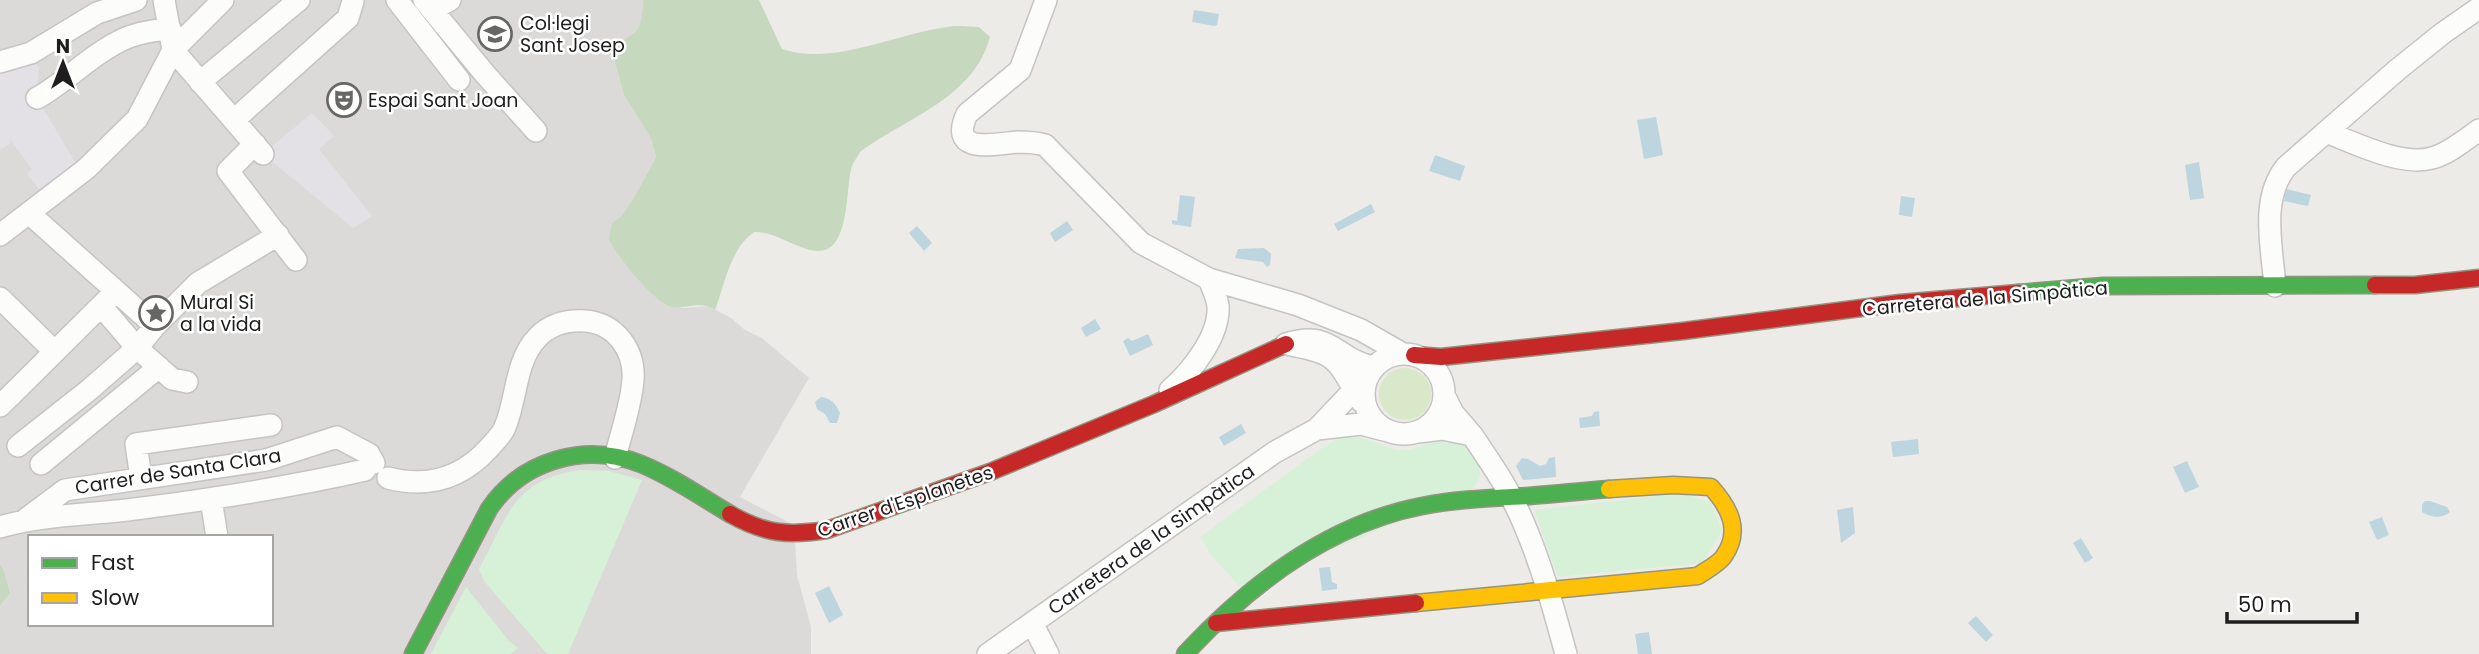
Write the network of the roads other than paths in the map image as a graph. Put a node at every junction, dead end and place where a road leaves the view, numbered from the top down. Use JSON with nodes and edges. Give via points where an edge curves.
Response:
{"nodes":[{"id":1,"x":136,"y":0,"type":"edge"},
{"id":2,"x":164,"y":0,"type":"edge"},
{"id":3,"x":223,"y":0,"type":"edge"},
{"id":4,"x":299,"y":0,"type":"edge"},
{"id":5,"x":353,"y":0,"type":"edge"},
{"id":6,"x":397,"y":0,"type":"edge"},
{"id":7,"x":1046,"y":0,"type":"edge"},
{"id":8,"x":435,"y":3,"type":"edge"},
{"id":9,"x":2479,"y":8,"type":"edge"},
{"id":10,"x":170,"y":28,"type":"junction"},
{"id":11,"x":173,"y":50,"type":"junction"},
{"id":12,"x":0,"y":62,"type":"edge"},
{"id":13,"x":459,"y":80,"type":"dead end"},
{"id":14,"x":200,"y":82,"type":"junction"},
{"id":15,"x":37,"y":98,"type":"dead end"},
{"id":16,"x":234,"y":120,"type":"junction"},
{"id":17,"x":2479,"y":130,"type":"edge"},
{"id":18,"x":536,"y":131,"type":"dead end"},
{"id":19,"x":2326,"y":132,"type":"junction"},
{"id":20,"x":30,"y":214,"type":"junction"},
{"id":21,"x":3,"y":227,"type":"edge"},
{"id":22,"x":278,"y":235,"type":"junction"},
{"id":23,"x":296,"y":260,"type":"dead end"},
{"id":24,"x":2479,"y":278,"type":"edge"},
{"id":25,"x":1209,"y":279,"type":"junction"},
{"id":26,"x":2275,"y":286,"type":"junction"},
{"id":27,"x":0,"y":298,"type":"edge"},
{"id":28,"x":108,"y":299,"type":"junction"},
{"id":29,"x":155,"y":326,"type":"junction"},
{"id":30,"x":1361,"y":330,"type":"junction"},
{"id":31,"x":1286,"y":344,"type":"junction"},
{"id":32,"x":137,"y":348,"type":"junction"},
{"id":33,"x":1494,"y":351,"type":"junction"},
{"id":34,"x":55,"y":352,"type":"junction"},
{"id":35,"x":1409,"y":354,"type":"junction"},
{"id":36,"x":159,"y":367,"type":"junction"},
{"id":37,"x":1374,"y":368,"type":"junction"},
{"id":38,"x":187,"y":382,"type":"dead end"},
{"id":39,"x":1354,"y":391,"type":"junction"},
{"id":40,"x":1444,"y":391,"type":"junction"},
{"id":41,"x":1154,"y":404,"type":"junction"},
{"id":42,"x":0,"y":406,"type":"edge"},
{"id":43,"x":1369,"y":413,"type":"junction"},
{"id":44,"x":271,"y":425,"type":"dead end"},
{"id":45,"x":1317,"y":429,"type":"junction"},
{"id":46,"x":1387,"y":431,"type":"junction"},
{"id":47,"x":1418,"y":432,"type":"junction"},
{"id":48,"x":1472,"y":435,"type":"junction"},
{"id":49,"x":18,"y":446,"type":"dead end"},
{"id":50,"x":615,"y":458,"type":"junction"},
{"id":51,"x":41,"y":464,"type":"dead end"},
{"id":52,"x":375,"y":470,"type":"junction"},
{"id":53,"x":141,"y":478,"type":"junction"},
{"id":54,"x":1510,"y":496,"type":"junction"},
{"id":55,"x":211,"y":499,"type":"junction"},
{"id":56,"x":26,"y":519,"type":"junction"},
{"id":57,"x":0,"y":527,"type":"edge"},
{"id":58,"x":217,"y":535,"type":"edge"},
{"id":59,"x":1548,"y":592,"type":"junction"},
{"id":60,"x":1032,"y":623,"type":"junction"},
{"id":61,"x":1216,"y":623,"type":"junction"},
{"id":62,"x":413,"y":654,"type":"edge"},
{"id":63,"x":988,"y":654,"type":"edge"},
{"id":64,"x":1048,"y":654,"type":"edge"},
{"id":65,"x":1185,"y":654,"type":"edge"},
{"id":66,"x":1566,"y":654,"type":"edge"}],
"edges":[{"from":1,"to":12,"type":"street","via":[[97,13],[31,53]]},
{"from":2,"to":10,"type":"street"},
{"from":3,"to":11,"type":"street"},
{"from":4,"to":14,"type":"street"},
{"from":5,"to":16,"type":"street","via":[[348,18]]},
{"from":6,"to":13,"type":"street"},
{"from":7,"to":25,"type":"street","via":[[1020,70],[967,114],[964,135],[982,146],[1045,145],[1141,243]]},
{"from":8,"to":18,"type":"street","via":[[485,74]]},
{"from":9,"to":19,"type":"street"},
{"from":10,"to":11,"type":"street"},
{"from":10,"to":15,"type":"street","via":[[120,41]]},
{"from":11,"to":14,"type":"street"},
{"from":11,"to":20,"type":"street","via":[[137,119],[86,169]]},
{"from":14,"to":16,"type":"street"},
{"from":16,"to":22,"type":"street","via":[[259,149],[228,171]]},
{"from":17,"to":19,"type":"street","via":[[2441,155],[2415,161]]},
{"from":19,"to":26,"type":"street","via":[[2286,167],[2272,188]]},
{"from":20,"to":21,"type":"street"},
{"from":20,"to":28,"type":"street"},
{"from":22,"to":23,"type":"street"},
{"from":22,"to":29,"type":"street","via":[[198,283]]},
{"from":24,"to":26,"type":"street","name":"Carretera de la Simpàtica","via":[[2415,285]]},
{"from":25,"to":30,"type":"street","via":[[1298,305]]},
{"from":25,"to":41,"type":"street","via":[[1218,306],[1212,332],[1187,375]]},
{"from":26,"to":33,"type":"street","name":"Carretera de la Simpàtica","via":[[2103,286],[1900,303]]},
{"from":27,"to":34,"type":"street"},
{"from":28,"to":29,"type":"street"},
{"from":28,"to":32,"type":"street"},
{"from":28,"to":34,"type":"street"},
{"from":29,"to":32,"type":"street"},
{"from":30,"to":35,"type":"street"},
{"from":30,"to":37,"type":"street","via":[[1377,353]]},
{"from":31,"to":37,"type":"street","name":"Carrer d'Esplanetes","via":[[1300,339],[1322,341],[1359,365]]},
{"from":31,"to":39,"type":"street","via":[[1331,357]]},
{"from":31,"to":41,"type":"street","name":"Carrer d'Esplanetes"},
{"from":32,"to":36,"type":"street"},
{"from":32,"to":49,"type":"street"},
{"from":33,"to":35,"type":"street","name":"Carretera de la Simpàtica","via":[[1441,357]]},
{"from":33,"to":40,"type":"street","name":"Carretera de la Simpàtica","via":[[1468,362]]},
{"from":34,"to":42,"type":"street"},
{"from":35,"to":37,"type":"street","via":[[1392,356]]},
{"from":35,"to":40,"type":"street","via":[[1433,366]]},
{"from":36,"to":38,"type":"street","via":[[172,379]]},
{"from":36,"to":51,"type":"street"},
{"from":37,"to":39,"type":"street","name":"Carretera de la Simpàtica"},
{"from":37,"to":43,"type":"street","via":[[1364,393]]},
{"from":39,"to":43,"type":"street"},
{"from":39,"to":45,"type":"street","name":"Carretera de la Simpàtica"},
{"from":40,"to":47,"type":"street","via":[[1437,418]]},
{"from":40,"to":48,"type":"street","via":[[1453,413]]},
{"from":41,"to":50,"type":"street","name":"Carrer d'Esplanetes","via":[[990,472],[799,536],[772,534],[655,470]]},
{"from":43,"to":46,"type":"street"},
{"from":44,"to":53,"type":"street","via":[[136,444]]},
{"from":45,"to":46,"type":"street","name":"Carretera de la Simpàtica","via":[[1361,424]]},
{"from":45,"to":60,"type":"street","name":"Carretera de la Simpàtica","via":[[1275,452]]},
{"from":46,"to":47,"type":"street"},
{"from":47,"to":48,"type":"street","via":[[1442,429]]},
{"from":48,"to":54,"type":"street"},
{"from":50,"to":52,"type":"street","via":[[633,368],[616,333],[588,321],[551,326],[536,339],[523,359],[504,431],[473,464],[432,481],[410,483]]},
{"from":50,"to":62,"type":"street","name":"Carrer d'Esplanetes","via":[[563,458],[522,475],[505,488],[489,508]]},
{"from":52,"to":53,"type":"street","name":"Carrer de Santa Clara","via":[[369,454],[337,437],[266,460]]},
{"from":52,"to":55,"type":"street"},
{"from":53,"to":56,"type":"street","name":"Carrer de Santa Clara","via":[[65,490]]},
{"from":54,"to":59,"type":"street"},
{"from":54,"to":59,"type":"street","via":[[1676,483],[1711,487],[1726,504],[1734,532],[1724,557],[1698,576]]},
{"from":54,"to":61,"type":"street","via":[[1419,506],[1350,530],[1282,568]]},
{"from":55,"to":56,"type":"street"},
{"from":55,"to":58,"type":"street"},
{"from":56,"to":57,"type":"street"},
{"from":59,"to":61,"type":"street"},
{"from":59,"to":66,"type":"street"},
{"from":60,"to":63,"type":"street","name":"Carretera de la Simpàtica"},
{"from":60,"to":64,"type":"street"},
{"from":61,"to":65,"type":"street"}]}
